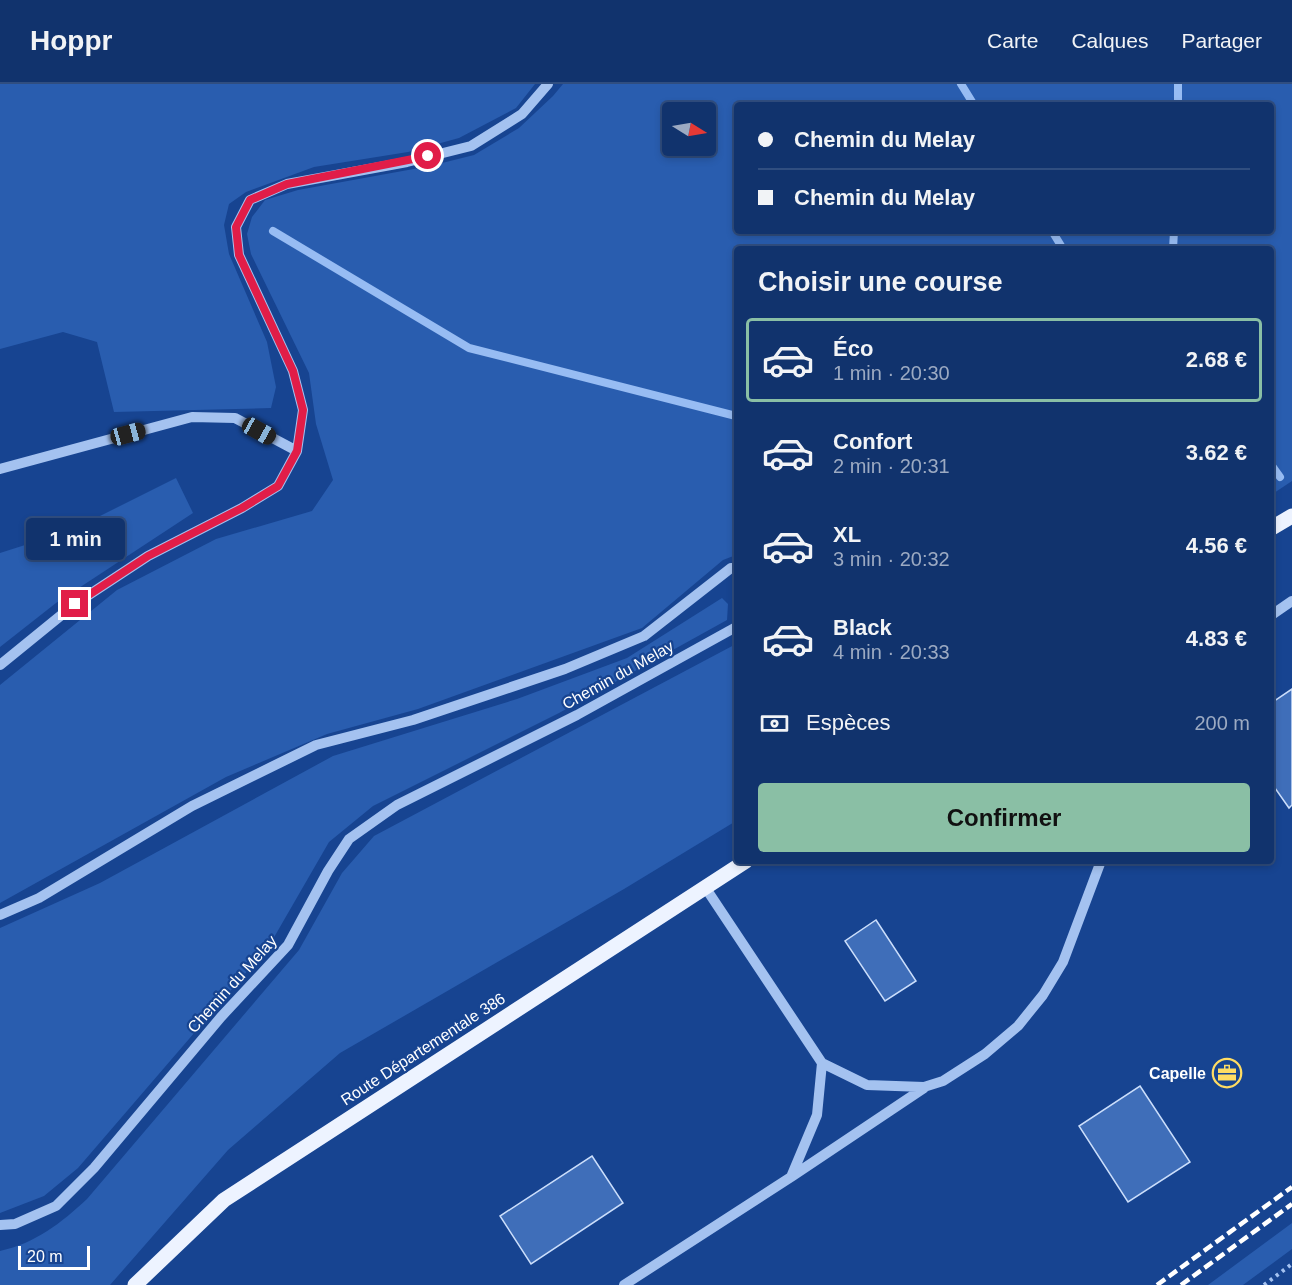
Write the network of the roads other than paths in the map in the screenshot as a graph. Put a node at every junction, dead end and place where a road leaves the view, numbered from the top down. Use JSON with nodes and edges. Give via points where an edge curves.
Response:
{"nodes":[{"id":1,"x":548,"y":84,"type":"edge"},
{"id":2,"x":297,"y":451,"type":"junction"},
{"id":3,"x":0,"y":469,"type":"edge"},
{"id":4,"x":1292,"y":516,"type":"edge"},
{"id":5,"x":1274,"y":527,"type":"edge"},
{"id":6,"x":734,"y":568,"type":"edge"},
{"id":7,"x":1292,"y":601,"type":"edge"},
{"id":8,"x":1274,"y":613,"type":"edge"},
{"id":9,"x":734,"y":628,"type":"edge"},
{"id":10,"x":0,"y":665,"type":"edge"},
{"id":11,"x":741,"y":864,"type":"edge"},
{"id":12,"x":1100,"y":864,"type":"edge"},
{"id":13,"x":705,"y":887,"type":"junction"},
{"id":14,"x":0,"y":915,"type":"edge"},
{"id":15,"x":822,"y":1063,"type":"junction"},
{"id":16,"x":924,"y":1087,"type":"junction"},
{"id":17,"x":791,"y":1177,"type":"junction"},
{"id":18,"x":0,"y":1225,"type":"edge"},
{"id":19,"x":135,"y":1285,"type":"edge"},
{"id":20,"x":624,"y":1285,"type":"edge"}],
"edges":[{"from":1,"to":2,"type":"street","via":[[522,114],[471,146],[287,184],[250,200],[236,227],[239,255],[293,371],[303,410]]},
{"from":2,"to":3,"type":"street","via":[[235,418],[192,417]]},
{"from":2,"to":10,"type":"street","via":[[278,486],[148,556],[75,604]]},
{"from":4,"to":5,"type":"main road"},
{"from":6,"to":14,"type":"street","name":"Chemin du Melay","via":[[644,636],[565,669],[413,720],[316,745],[192,806],[39,898]]},
{"from":7,"to":8,"type":"street"},
{"from":9,"to":18,"type":"street","name":"Chemin du Melay","via":[[576,715],[397,805],[349,839],[288,945],[221,1017],[94,1168],[56,1206],[15,1224]]},
{"from":11,"to":13,"type":"main road","name":"Route Départementale 386"},
{"from":12,"to":16,"type":"street","via":[[1063,962],[1043,995],[1018,1026],[986,1054],[943,1081]]},
{"from":13,"to":15,"type":"street"},
{"from":13,"to":19,"type":"main road","name":"Route Départementale 386","via":[[224,1200]]},
{"from":15,"to":16,"type":"street","via":[[867,1085]]},
{"from":15,"to":17,"type":"street","via":[[817,1115]]},
{"from":16,"to":17,"type":"street"},
{"from":17,"to":20,"type":"street"}]}
